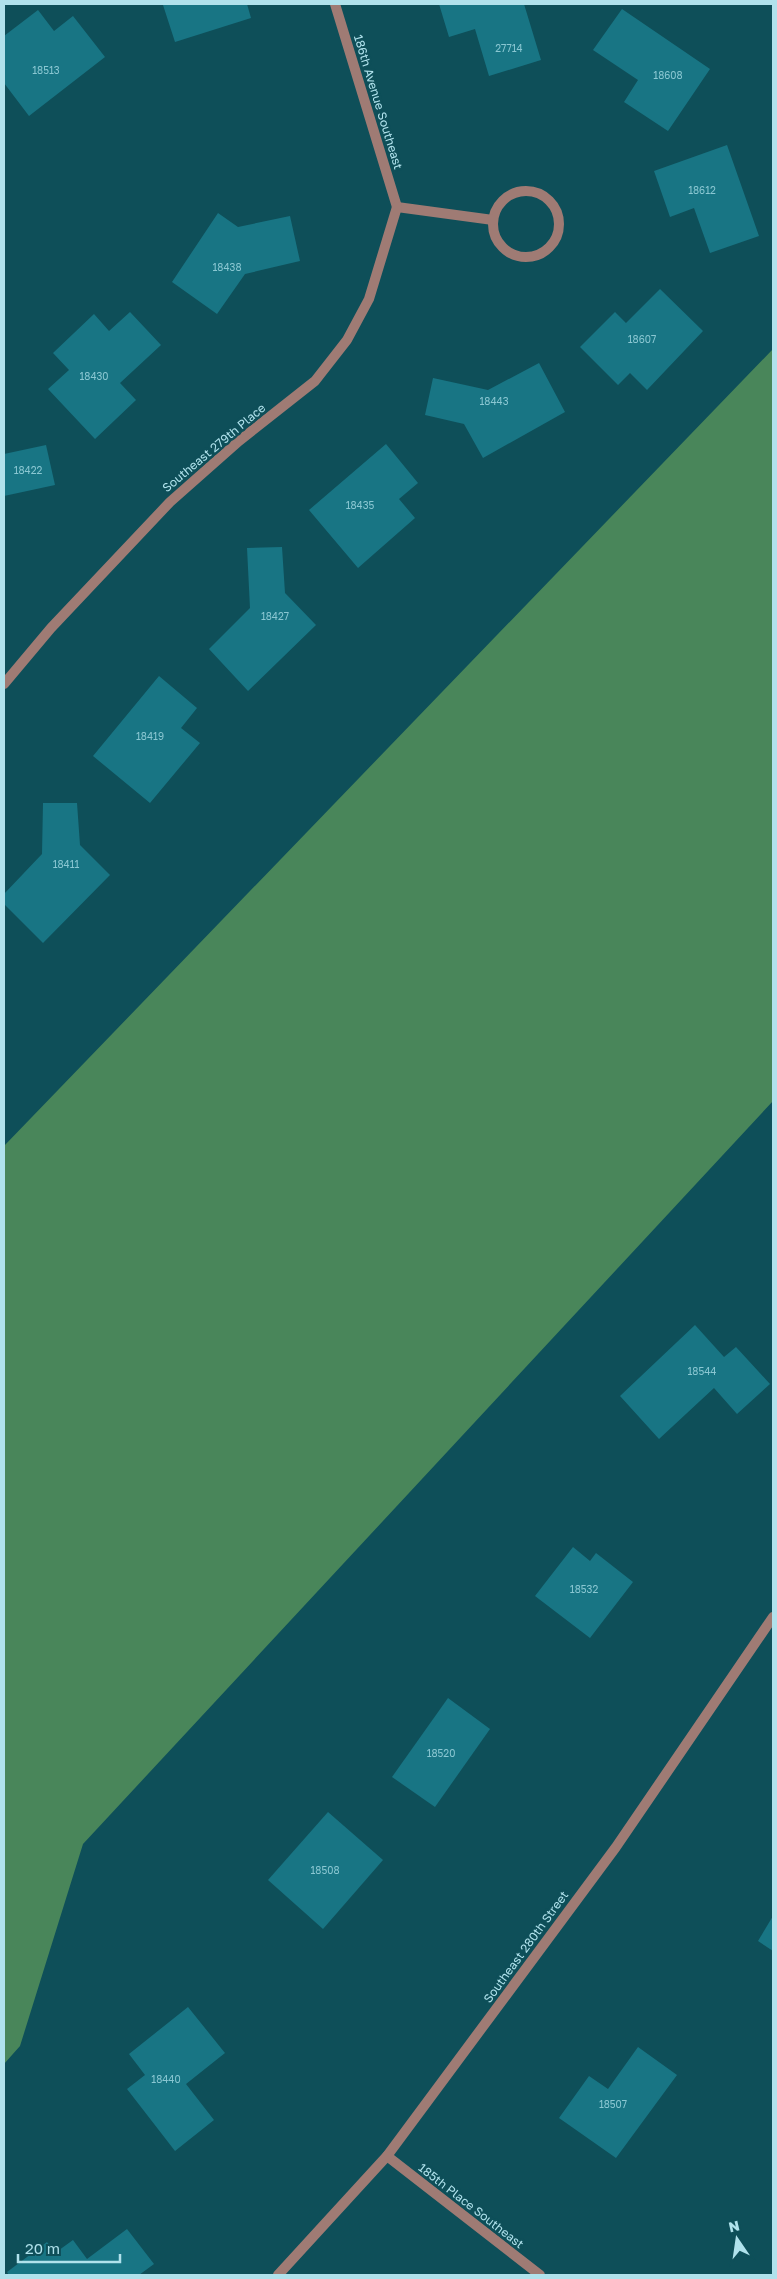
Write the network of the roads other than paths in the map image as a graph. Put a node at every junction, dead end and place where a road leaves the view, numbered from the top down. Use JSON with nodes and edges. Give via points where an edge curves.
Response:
{"nodes":[{"id":1,"x":335,"y":4,"type":"edge"},
{"id":2,"x":397,"y":208,"type":"junction"},
{"id":3,"x":492,"y":220,"type":"junction"},
{"id":4,"x":4,"y":684,"type":"edge"},
{"id":5,"x":773,"y":1617,"type":"edge"},
{"id":6,"x":387,"y":2156,"type":"junction"},
{"id":7,"x":278,"y":2275,"type":"edge"},
{"id":8,"x":540,"y":2275,"type":"edge"}],
"edges":[{"from":1,"to":2,"type":"street","name":"186th Avenue Southeast"},
{"from":2,"to":3,"type":"street"},
{"from":2,"to":4,"type":"street","name":"Southeast 279th Place","via":[[369,299],[347,340],[315,381],[239,441],[170,502],[51,628]]},
{"from":3,"to":3,"type":"street","via":[[499,244],[509,253],[522,257],[546,250],[555,240],[559,228],[558,215],[552,204],[542,195],[530,191],[517,192],[505,198]]},
{"from":5,"to":6,"type":"street","name":"Southeast 280th Street","via":[[616,1847]]},
{"from":6,"to":7,"type":"street","name":"Southeast 280th Street"},
{"from":6,"to":8,"type":"street","name":"185th Place Southeast"}]}
